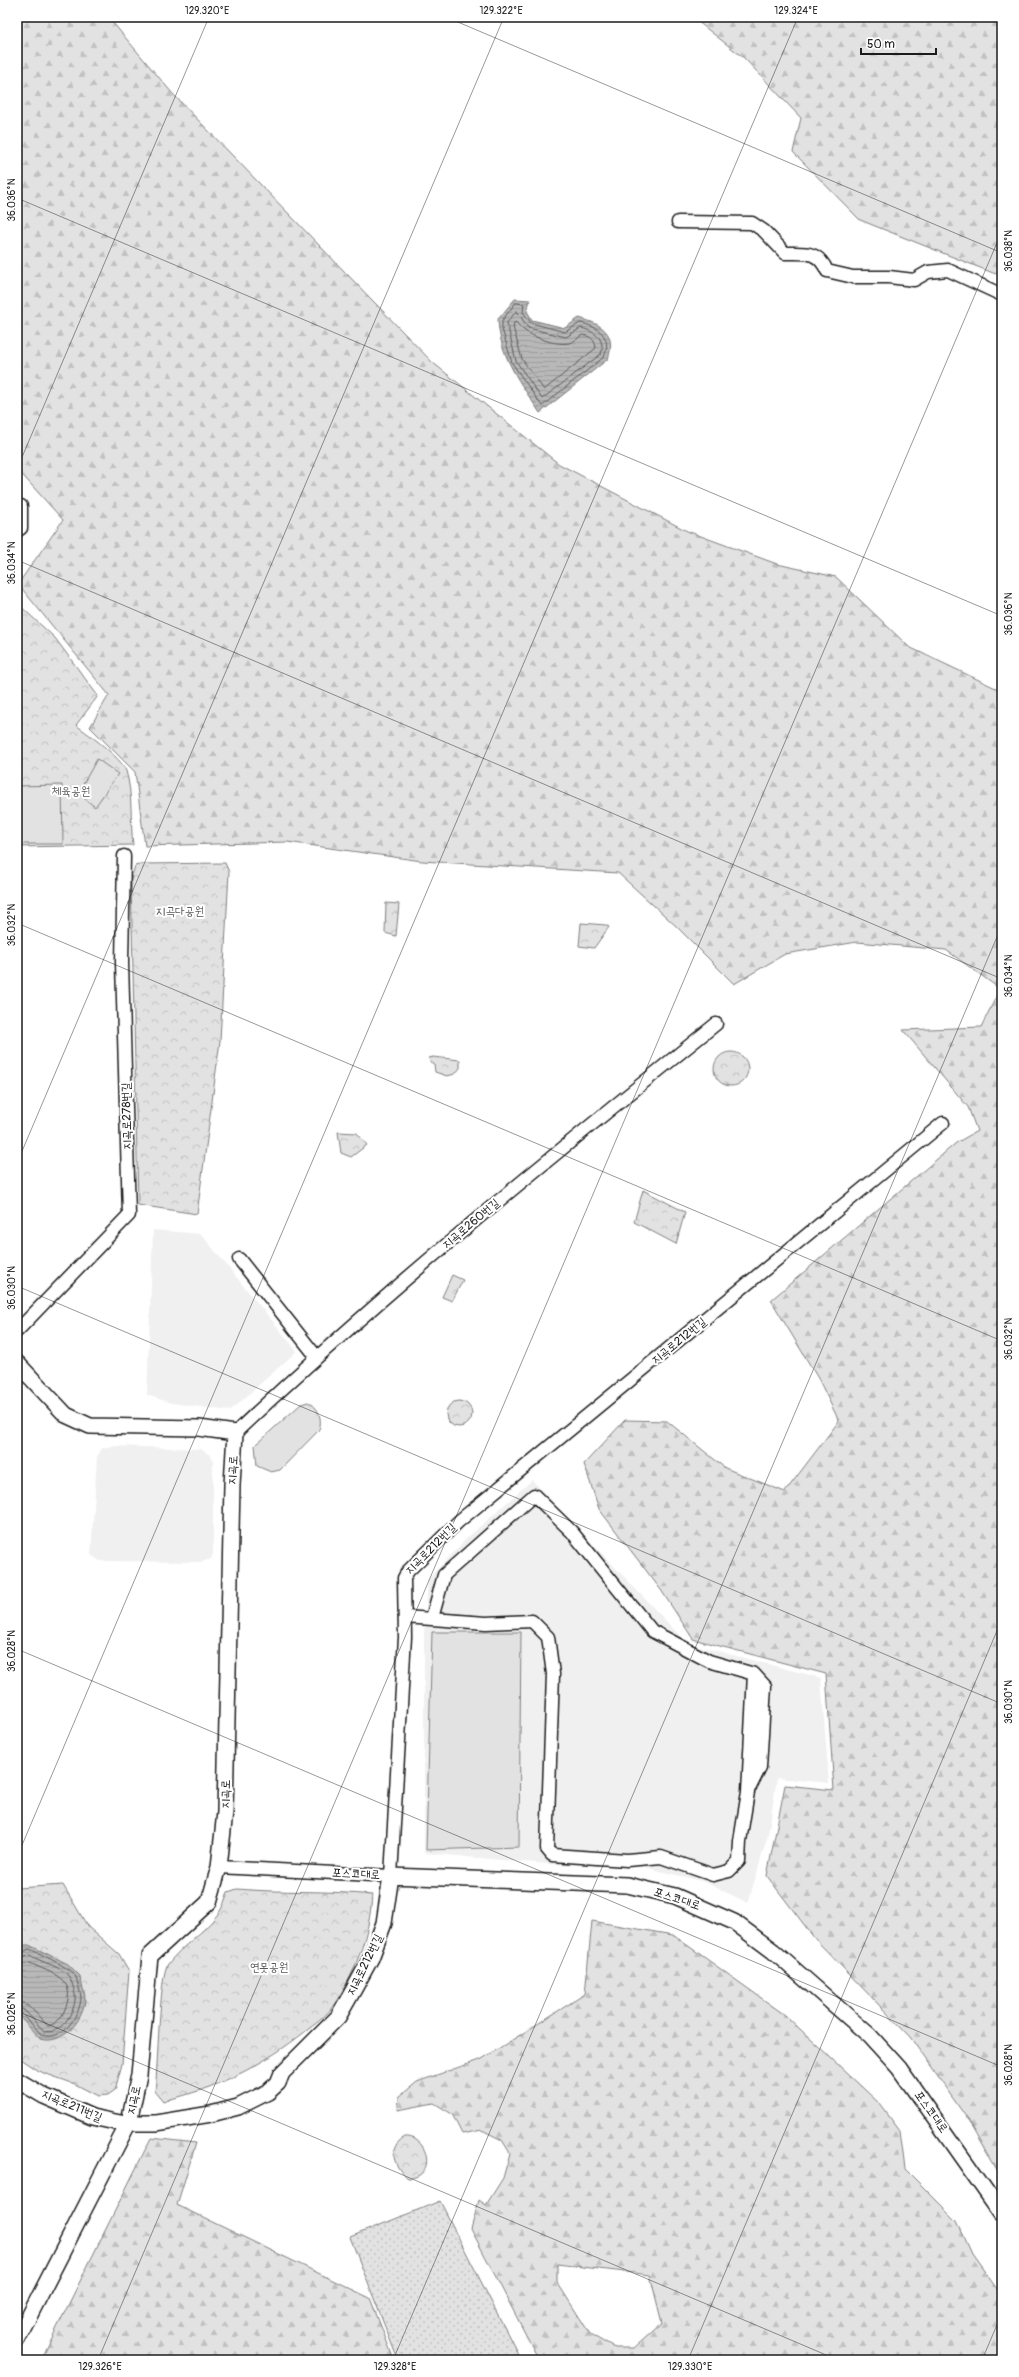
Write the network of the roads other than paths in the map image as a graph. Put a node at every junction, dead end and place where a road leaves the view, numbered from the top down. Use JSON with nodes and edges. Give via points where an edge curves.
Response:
{"nodes":[{"id":1,"x":678,"y":222,"type":"dead end"},
{"id":2,"x":1002,"y":295,"type":"edge"},
{"id":3,"x":21,"y":506,"type":"dead end"},
{"id":4,"x":17,"y":531,"type":"edge"},
{"id":5,"x":124,"y":856,"type":"dead end"},
{"id":6,"x":716,"y":1024,"type":"dead end"},
{"id":7,"x":943,"y":1123,"type":"dead end"},
{"id":8,"x":239,"y":1259,"type":"dead end"},
{"id":9,"x":17,"y":1331,"type":"edge"},
{"id":10,"x":316,"y":1356,"type":"junction"},
{"id":11,"x":17,"y":1363,"type":"edge"},
{"id":12,"x":235,"y":1433,"type":"junction"},
{"id":13,"x":405,"y":1617,"type":"junction"},
{"id":14,"x":432,"y":1618,"type":"junction"},
{"id":15,"x":219,"y":1867,"type":"junction"},
{"id":16,"x":391,"y":1876,"type":"junction"},
{"id":17,"x":17,"y":2080,"type":"edge"},
{"id":18,"x":129,"y":2122,"type":"junction"},
{"id":19,"x":1002,"y":2214,"type":"edge"},
{"id":20,"x":17,"y":2340,"type":"edge"}],
"edges":[{"from":1,"to":2,"type":"street","via":[[752,223],[764,231],[785,253],[809,252],[822,260],[827,271],[853,277],[914,280],[928,272],[948,270]]},
{"from":3,"to":4,"type":"street","via":[[21,528]]},
{"from":5,"to":9,"type":"street","name":"지곡로278번길","via":[[122,962],[129,1215]]},
{"from":6,"to":10,"type":"street","name":"지곡로260번길","via":[[512,1190]]},
{"from":7,"to":13,"type":"street","name":"지곡로212번길","via":[[459,1521],[404,1578]]},
{"from":8,"to":10,"type":"street"},
{"from":10,"to":12,"type":"street","name":"지곡로260번길"},
{"from":11,"to":12,"type":"main road","via":[[66,1415],[90,1426],[199,1428]]},
{"from":12,"to":15,"type":"main road","name":"지곡로","via":[[225,1812]]},
{"from":13,"to":14,"type":"street"},
{"from":13,"to":16,"type":"street","name":"지곡로212번길"},
{"from":14,"to":14,"type":"street","via":[[444,1575],[534,1495],[572,1532],[652,1631],[709,1661],[754,1674],[748,1792],[740,1841],[740,1861],[729,1871],[712,1875],[662,1858],[552,1855],[547,1849],[553,1674],[548,1637],[532,1621],[486,1623]]},
{"from":15,"to":16,"type":"street","name":"포스코대로"},
{"from":15,"to":18,"type":"main road","name":"지곡로","via":[[210,1902],[150,1956],[139,2075]]},
{"from":16,"to":18,"type":"main road","name":"지곡로212번길","via":[[382,1931],[354,1989],[338,2017],[282,2073],[278,2082],[268,2092],[238,2107],[211,2114],[156,2123]]},
{"from":16,"to":19,"type":"main road","name":"포스코대로","via":[[627,1885],[687,1901],[734,1922],[773,1951],[875,2041],[899,2068]]},
{"from":17,"to":18,"type":"main road","name":"지곡로211번길","via":[[44,2096],[92,2117],[120,2123]]},
{"from":18,"to":20,"type":"main road","name":"지곡로"}]}
